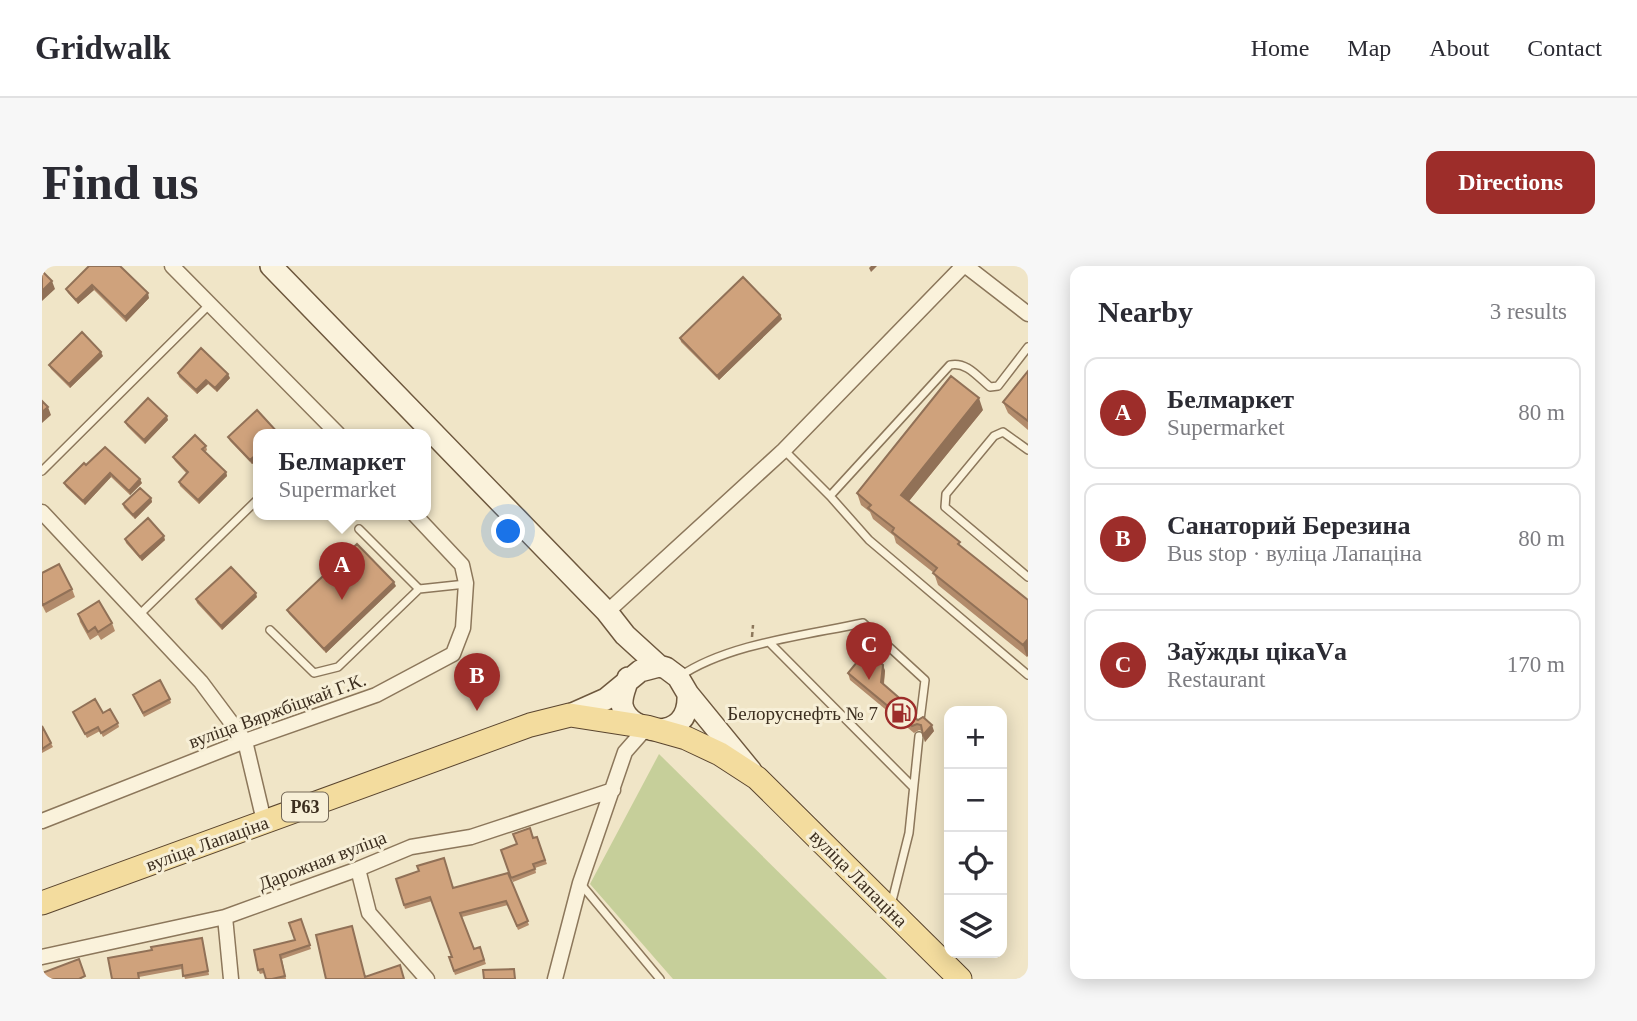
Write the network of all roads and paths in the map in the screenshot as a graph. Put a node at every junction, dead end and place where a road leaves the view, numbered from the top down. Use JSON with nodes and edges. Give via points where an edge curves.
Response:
{"nodes":[{"id":1,"x":172,"y":266,"type":"edge"},
{"id":2,"x":271,"y":266,"type":"edge"},
{"id":3,"x":295,"y":266,"type":"edge"},
{"id":4,"x":964,"y":266,"type":"edge"},
{"id":5,"x":300,"y":295,"type":"junction"},
{"id":6,"x":210,"y":304,"type":"junction"},
{"id":7,"x":1028,"y":314,"type":"edge"},
{"id":8,"x":1028,"y":347,"type":"edge"},
{"id":9,"x":329,"y":429,"type":"edge"},
{"id":10,"x":430,"y":429,"type":"edge"},
{"id":11,"x":431,"y":430,"type":"edge"},
{"id":12,"x":784,"y":450,"type":"junction"},
{"id":13,"x":1028,"y":450,"type":"edge"},
{"id":14,"x":42,"y":471,"type":"edge"},
{"id":15,"x":830,"y":496,"type":"junction"},
{"id":16,"x":253,"y":504,"type":"edge"},
{"id":17,"x":42,"y":512,"type":"edge"},
{"id":18,"x":420,"y":520,"type":"edge"},
{"id":19,"x":359,"y":529,"type":"dead end"},
{"id":20,"x":1028,"y":577,"type":"edge"},
{"id":21,"x":466,"y":583,"type":"junction"},
{"id":22,"x":419,"y":589,"type":"junction"},
{"id":23,"x":607,"y":612,"type":"junction"},
{"id":24,"x":139,"y":615,"type":"junction"},
{"id":25,"x":270,"y":630,"type":"dead end"},
{"id":26,"x":625,"y":635,"type":"junction"},
{"id":27,"x":770,"y":643,"type":"junction"},
{"id":28,"x":659,"y":666,"type":"junction"},
{"id":29,"x":1028,"y":675,"type":"edge"},
{"id":30,"x":627,"y":682,"type":"junction"},
{"id":31,"x":683,"y":685,"type":"junction"},
{"id":32,"x":570,"y":715,"type":"junction"},
{"id":33,"x":920,"y":720,"type":"edge"},
{"id":34,"x":647,"y":727,"type":"junction"},
{"id":35,"x":919,"y":736,"type":"edge"},
{"id":36,"x":244,"y":741,"type":"junction"},
{"id":37,"x":757,"y":778,"type":"junction"},
{"id":38,"x":913,"y":787,"type":"junction"},
{"id":39,"x":614,"y":790,"type":"junction"},
{"id":40,"x":42,"y":821,"type":"edge"},
{"id":41,"x":264,"y":821,"type":"junction"},
{"id":42,"x":358,"y":869,"type":"junction"},
{"id":43,"x":580,"y":883,"type":"junction"},
{"id":44,"x":42,"y":903,"type":"edge"},
{"id":45,"x":890,"y":909,"type":"junction"},
{"id":46,"x":225,"y":917,"type":"junction"},
{"id":47,"x":42,"y":957,"type":"edge"},
{"id":48,"x":231,"y":979,"type":"edge"},
{"id":49,"x":427,"y":979,"type":"edge"},
{"id":50,"x":555,"y":979,"type":"edge"},
{"id":51,"x":660,"y":979,"type":"edge"},
{"id":52,"x":960,"y":979,"type":"edge"}],
"edges":[{"from":1,"to":6,"type":"street"},
{"from":2,"to":5,"type":"main road"},
{"from":3,"to":5,"type":"main road"},
{"from":4,"to":7,"type":"street"},
{"from":4,"to":12,"type":"street"},
{"from":5,"to":10,"type":"main road"},
{"from":6,"to":9,"type":"street"},
{"from":6,"to":14,"type":"lane"},
{"from":8,"to":15,"type":"lane","via":[[998,386],[990,387],[963,365],[950,365]]},
{"from":11,"to":23,"type":"main road"},
{"from":12,"to":15,"type":"lane"},
{"from":12,"to":23,"type":"street"},
{"from":13,"to":20,"type":"lane","via":[[1003,432],[994,436],[944,500],[945,507]]},
{"from":15,"to":29,"type":"lane","via":[[869,540]]},
{"from":16,"to":24,"type":"lane"},
{"from":17,"to":24,"type":"street"},
{"from":18,"to":21,"type":"street","via":[[462,565]]},
{"from":19,"to":22,"type":"lane"},
{"from":21,"to":22,"type":"lane"},
{"from":21,"to":36,"type":"street","name":"вуліца Вяржбіцкай Г.К.","via":[[463,628],[453,654],[376,695]]},
{"from":22,"to":25,"type":"lane","via":[[338,667],[314,673]]},
{"from":23,"to":26,"type":"main road"},
{"from":24,"to":36,"type":"street","via":[[201,682]]},
{"from":26,"to":28,"type":"main road"},
{"from":26,"to":30,"type":"main road","via":[[630,656]]},
{"from":27,"to":31,"type":"lane","via":[[695,665]]},
{"from":27,"to":33,"type":"lane","via":[[863,623],[925,680]]},
{"from":27,"to":38,"type":"lane"},
{"from":28,"to":30,"type":"main road","name":"вуліца Лапаціна","number":"Р63","via":[[640,671]]},
{"from":28,"to":31,"type":"main road","name":"вуліца Лапаціна","number":"Р63"},
{"from":30,"to":32,"type":"main road","name":"вуліца Лапаціна","number":"Р63","via":[[606,699]]},
{"from":30,"to":34,"type":"main road","name":"вуліца Лапаціна","number":"Р63","via":[[622,698],[625,713]]},
{"from":31,"to":34,"type":"main road","name":"вуліца Лапаціна","number":"Р63","via":[[687,711],[677,725],[665,731]]},
{"from":31,"to":37,"type":"main road","name":"вуліца Лапаціна","number":"Р63"},
{"from":32,"to":34,"type":"main road","name":"вуліца Лапаціна","number":"Р63"},
{"from":32,"to":41,"type":"main road","name":"вуліца Лапаціна","number":"Р63"},
{"from":34,"to":37,"type":"main road","name":"вуліца Лапаціна","number":"Р63","via":[[686,738]]},
{"from":34,"to":39,"type":"street","via":[[625,752]]},
{"from":35,"to":38,"type":"lane"},
{"from":36,"to":40,"type":"street","name":"вуліца Вяржбіцкай Г.К."},
{"from":36,"to":41,"type":"street"},
{"from":37,"to":45,"type":"main road","name":"вуліца Лапаціна","number":"Р63"},
{"from":38,"to":45,"type":"lane","via":[[909,833]]},
{"from":39,"to":42,"type":"street","name":"Дарожная вуліца","via":[[471,837],[411,847]]},
{"from":39,"to":43,"type":"street"},
{"from":41,"to":44,"type":"main road","name":"вуліца Лапаціна","number":"Р63"},
{"from":42,"to":46,"type":"street","name":"Дарожная вуліца"},
{"from":42,"to":49,"type":"street","via":[[369,913]]},
{"from":43,"to":50,"type":"street"},
{"from":43,"to":51,"type":"lane"},
{"from":45,"to":52,"type":"main road","name":"вуліца Лапаціна","number":"Р63"},
{"from":46,"to":47,"type":"street","name":"Дарожная вуліца"},
{"from":46,"to":48,"type":"street"}]}
